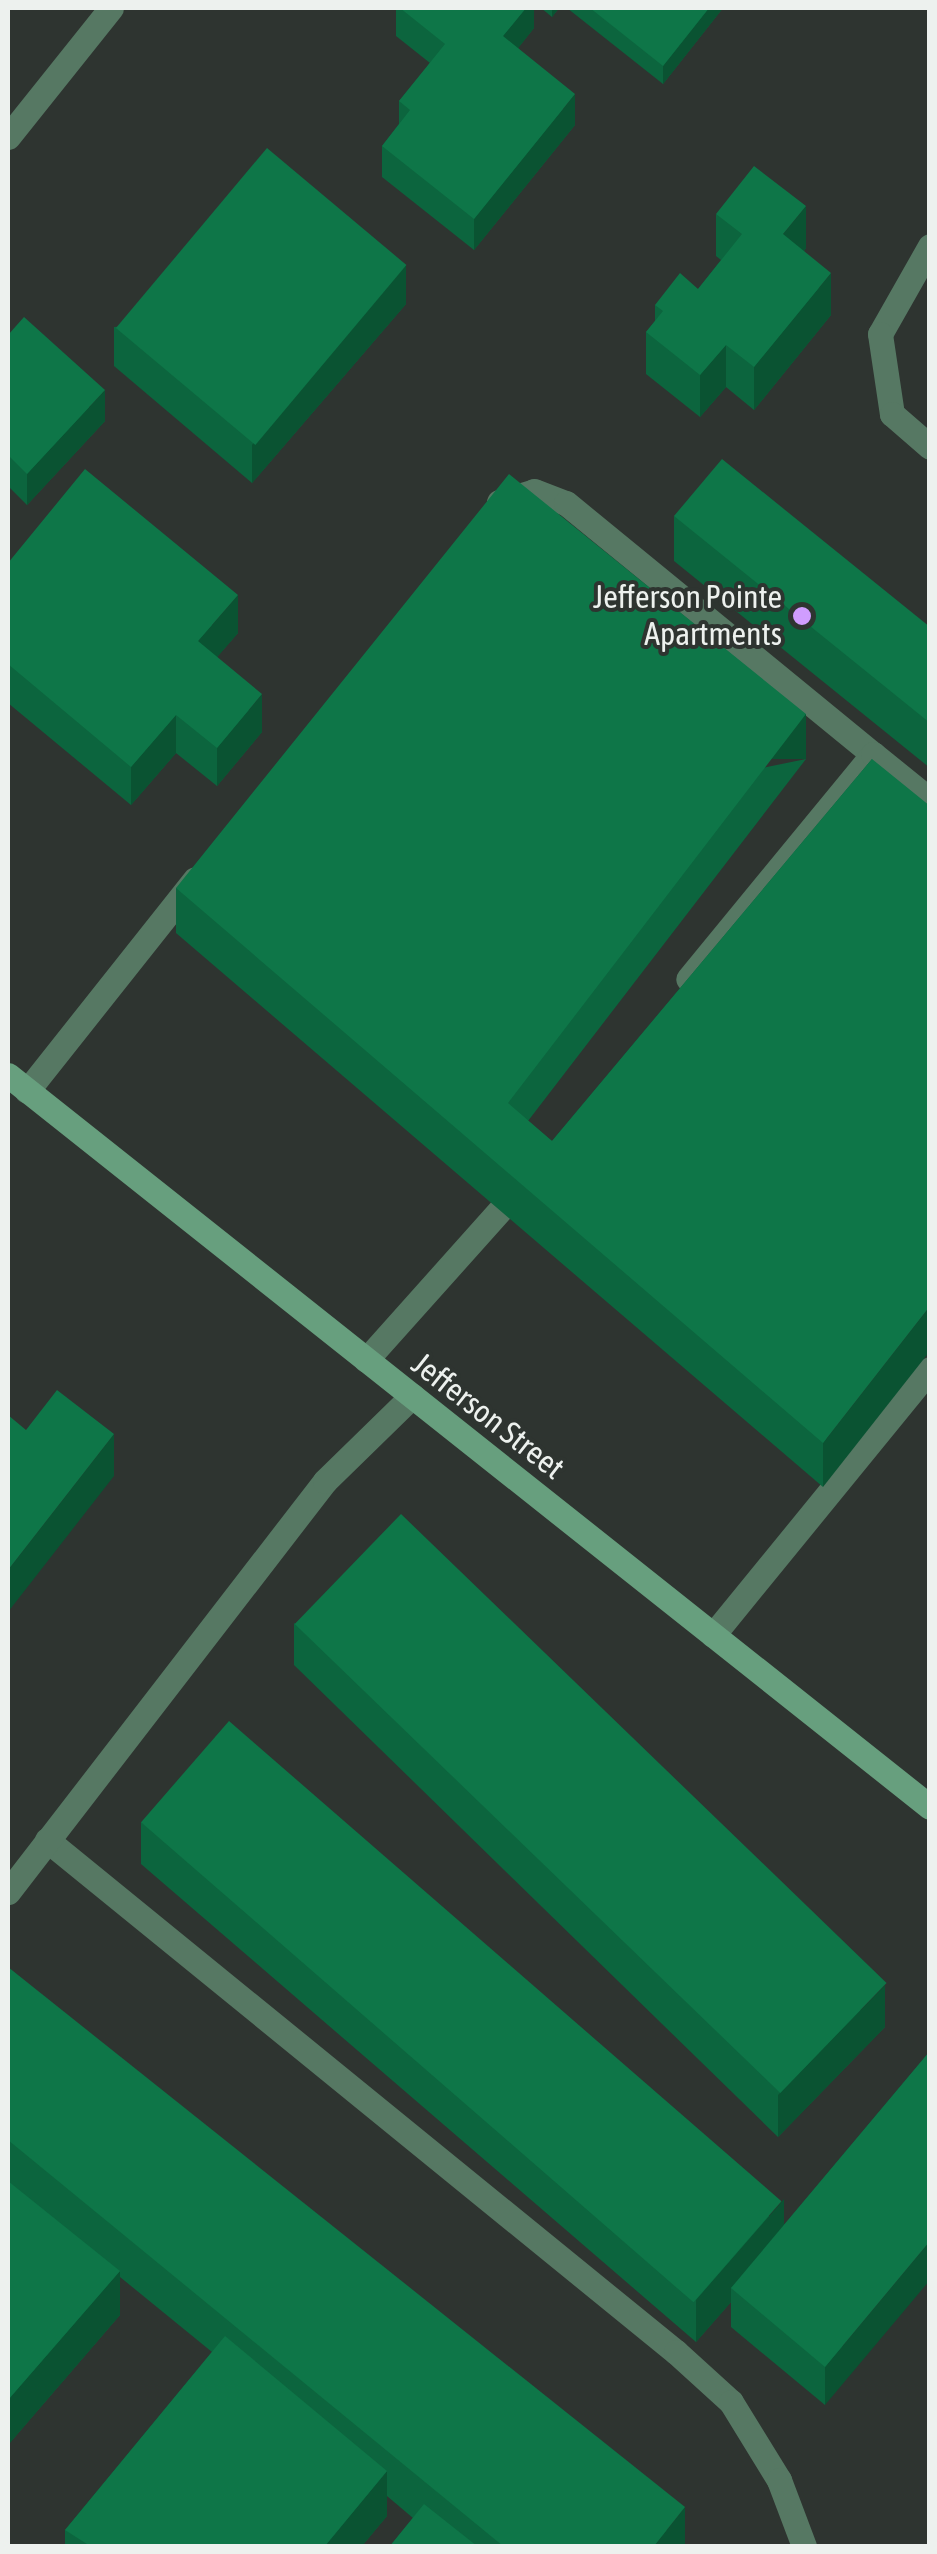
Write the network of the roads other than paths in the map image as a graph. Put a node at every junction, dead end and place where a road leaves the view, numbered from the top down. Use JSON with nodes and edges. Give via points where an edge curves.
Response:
{"nodes":[{"id":1,"x":111,"y":8,"type":"edge"},
{"id":2,"x":8,"y":136,"type":"edge"},
{"id":3,"x":930,"y":246,"type":"edge"},
{"id":4,"x":930,"y":446,"type":"edge"},
{"id":5,"x":484,"y":516,"type":"edge"},
{"id":6,"x":874,"y":754,"type":"junction"},
{"id":7,"x":930,"y":800,"type":"edge"},
{"id":8,"x":212,"y":857,"type":"edge"},
{"id":9,"x":671,"y":1000,"type":"edge"},
{"id":10,"x":17,"y":1083,"type":"edge"},
{"id":11,"x":500,"y":1210,"type":"edge"},
{"id":12,"x":366,"y":1360,"type":"junction"},
{"id":13,"x":930,"y":1370,"type":"edge"},
{"id":14,"x":412,"y":1396,"type":"junction"},
{"id":15,"x":713,"y":1635,"type":"junction"},
{"id":16,"x":930,"y":1807,"type":"edge"},
{"id":17,"x":47,"y":1840,"type":"junction"},
{"id":18,"x":8,"y":1892,"type":"edge"},
{"id":19,"x":804,"y":2546,"type":"edge"}],
"edges":[{"from":1,"to":2,"type":"street"},
{"from":3,"to":4,"type":"street","via":[[880,334],[892,414]]},
{"from":5,"to":6,"type":"street","via":[[498,502],[534,491],[566,502]]},
{"from":6,"to":7,"type":"street"},
{"from":6,"to":9,"type":"street"},
{"from":8,"to":10,"type":"street"},
{"from":10,"to":12,"type":"street","name":"Jefferson Street"},
{"from":11,"to":12,"type":"street"},
{"from":12,"to":14,"type":"street","name":"Jefferson Street"},
{"from":13,"to":15,"type":"street"},
{"from":14,"to":15,"type":"street","name":"Jefferson Street"},
{"from":14,"to":17,"type":"street","via":[[325,1482]]},
{"from":15,"to":16,"type":"street","name":"Jefferson Street"},
{"from":17,"to":18,"type":"street"},
{"from":17,"to":19,"type":"street","via":[[731,2402],[779,2480]]}]}
